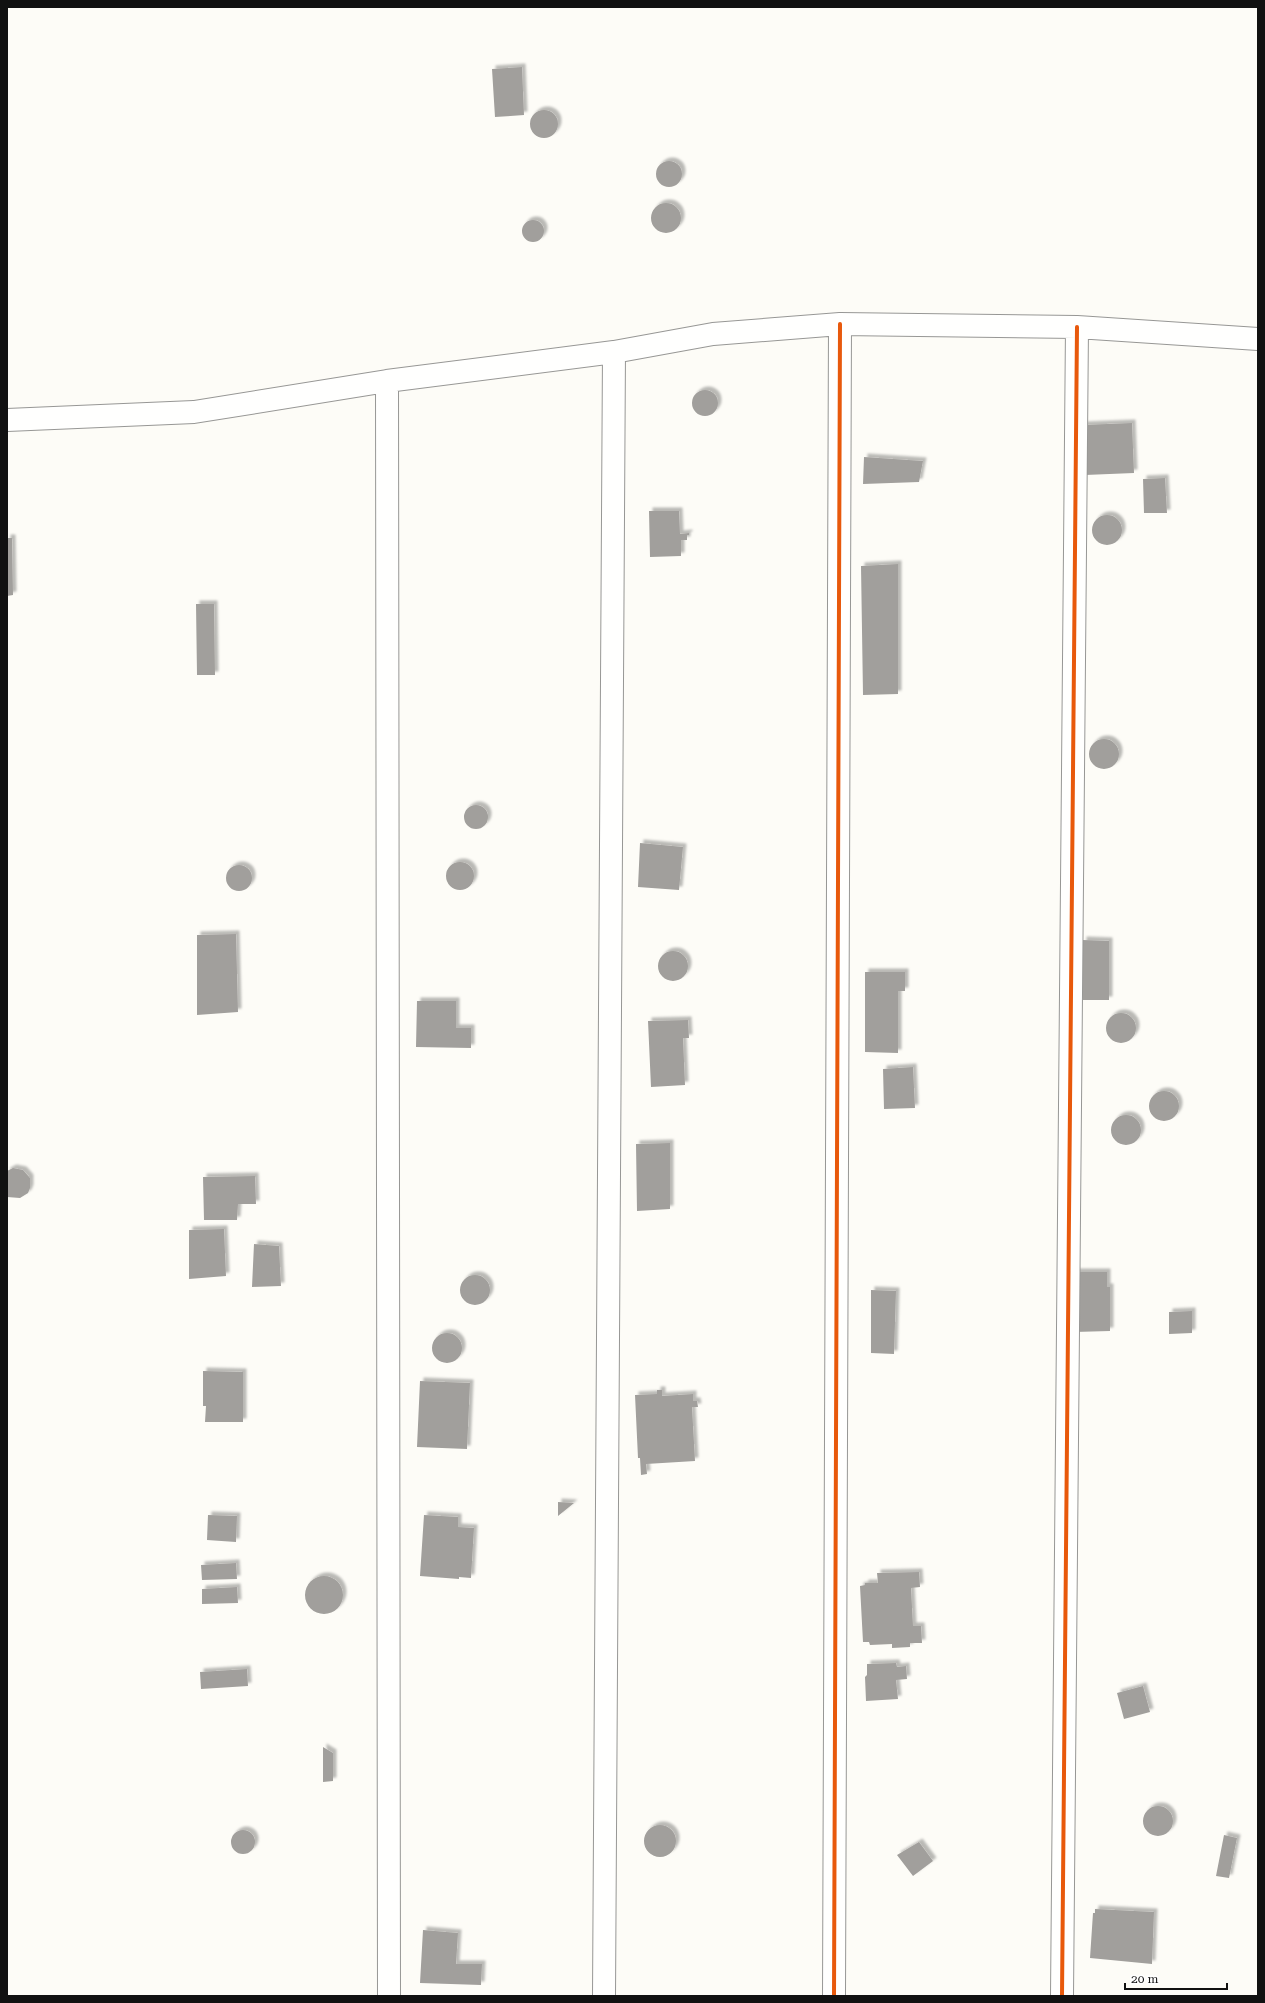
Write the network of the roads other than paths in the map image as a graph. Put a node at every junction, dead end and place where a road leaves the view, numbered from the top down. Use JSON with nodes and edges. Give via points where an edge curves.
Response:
{"nodes":[{"id":1,"x":840,"y":324,"type":"junction"},
{"id":2,"x":1077,"y":327,"type":"junction"},
{"id":3,"x":1258,"y":340,"type":"edge"},
{"id":4,"x":614,"y":352,"type":"junction"},
{"id":5,"x":387,"y":381,"type":"junction"},
{"id":6,"x":7,"y":420,"type":"edge"},
{"id":7,"x":389,"y":1996,"type":"edge"},
{"id":8,"x":604,"y":1996,"type":"edge"},
{"id":9,"x":834,"y":1996,"type":"edge"},
{"id":10,"x":1062,"y":1996,"type":"edge"}],
"edges":[{"from":1,"to":2,"type":"street"},
{"from":1,"to":4,"type":"street","via":[[713,334]]},
{"from":1,"to":9,"type":"street"},
{"from":2,"to":3,"type":"street"},
{"from":2,"to":10,"type":"street"},
{"from":4,"to":5,"type":"street"},
{"from":4,"to":8,"type":"street"},
{"from":5,"to":6,"type":"street","via":[[194,412]]},
{"from":5,"to":7,"type":"street"}]}
